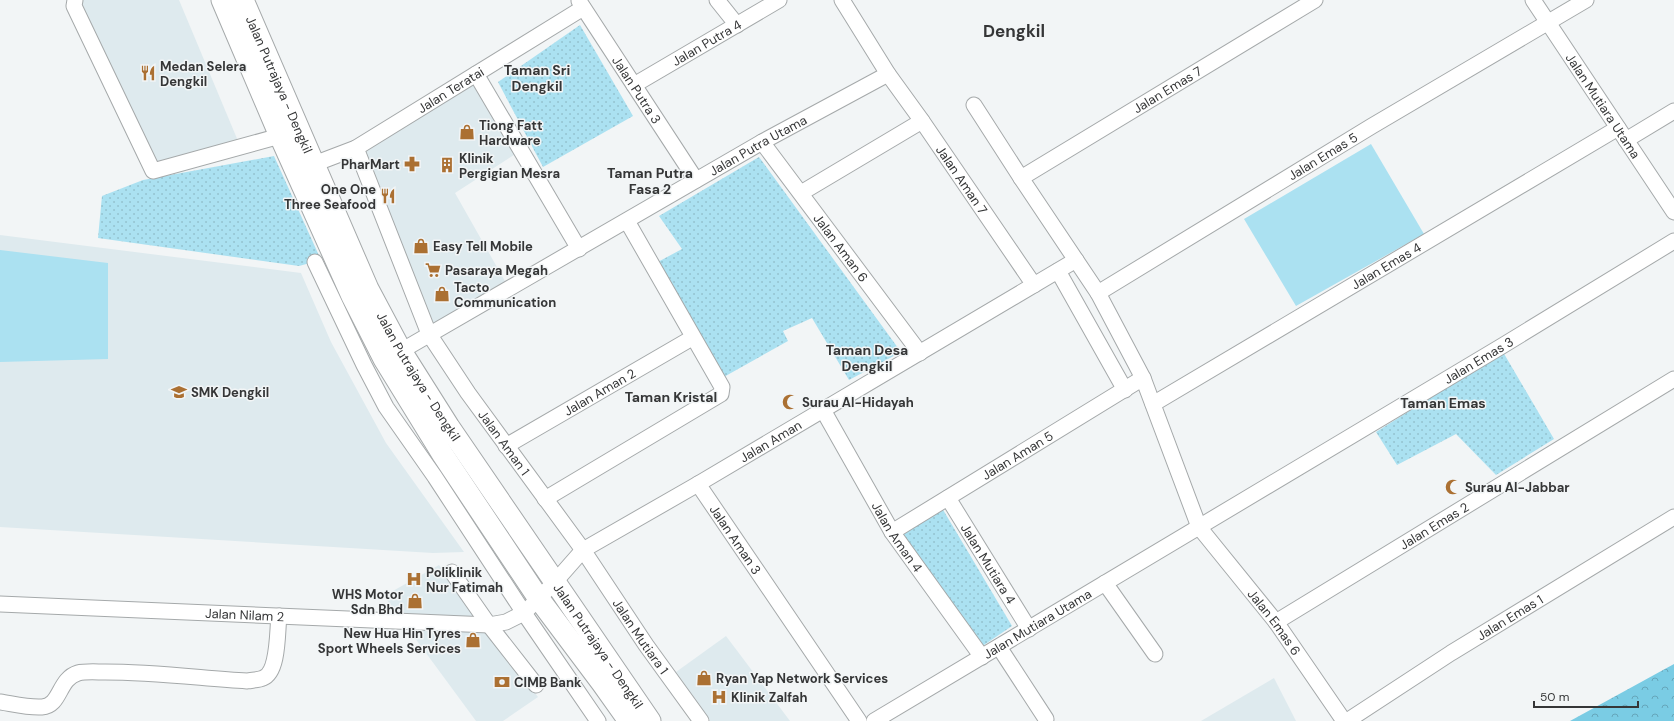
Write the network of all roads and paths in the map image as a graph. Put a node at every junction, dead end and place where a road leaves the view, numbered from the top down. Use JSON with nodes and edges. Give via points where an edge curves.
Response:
{"nodes":[{"id":1,"x":74,"y":0,"type":"edge"},
{"id":2,"x":222,"y":0,"type":"edge"},
{"id":3,"x":243,"y":0,"type":"edge"},
{"id":4,"x":717,"y":0,"type":"edge"},
{"id":5,"x":779,"y":0,"type":"edge"},
{"id":6,"x":842,"y":0,"type":"edge"},
{"id":7,"x":1315,"y":0,"type":"edge"},
{"id":8,"x":1533,"y":0,"type":"edge"},
{"id":9,"x":1586,"y":0,"type":"edge"},
{"id":10,"x":581,"y":4,"type":"edge"},
{"id":11,"x":1548,"y":23,"type":"junction"},
{"id":12,"x":736,"y":25,"type":"junction"},
{"id":13,"x":476,"y":74,"type":"junction"},
{"id":14,"x":888,"y":74,"type":"junction"},
{"id":15,"x":634,"y":85,"type":"junction"},
{"id":16,"x":974,"y":105,"type":"dead end"},
{"id":17,"x":1674,"y":111,"type":"edge"},
{"id":18,"x":922,"y":121,"type":"junction"},
{"id":19,"x":1622,"y":134,"type":"junction"},
{"id":20,"x":280,"y":136,"type":"junction"},
{"id":21,"x":762,"y":142,"type":"junction"},
{"id":22,"x":356,"y":148,"type":"junction"},
{"id":23,"x":314,"y":164,"type":"junction"},
{"id":24,"x":1021,"y":178,"type":"junction"},
{"id":25,"x":696,"y":180,"type":"junction"},
{"id":26,"x":801,"y":193,"type":"junction"},
{"id":27,"x":1674,"y":212,"type":"edge"},
{"id":28,"x":627,"y":221,"type":"junction"},
{"id":29,"x":1674,"y":241,"type":"edge"},
{"id":30,"x":579,"y":249,"type":"junction"},
{"id":31,"x":1076,"y":260,"type":"junction"},
{"id":32,"x":315,"y":262,"type":"dead end"},
{"id":33,"x":1058,"y":271,"type":"junction"},
{"id":34,"x":1034,"y":285,"type":"junction"},
{"id":35,"x":1098,"y":293,"type":"junction"},
{"id":36,"x":343,"y":300,"type":"junction"},
{"id":37,"x":429,"y":334,"type":"junction"},
{"id":38,"x":692,"y":338,"type":"junction"},
{"id":39,"x":401,"y":351,"type":"junction"},
{"id":40,"x":920,"y":353,"type":"junction"},
{"id":41,"x":1143,"y":378,"type":"junction"},
{"id":42,"x":1674,"y":379,"type":"edge"},
{"id":43,"x":1125,"y":390,"type":"junction"},
{"id":44,"x":1153,"y":404,"type":"junction"},
{"id":45,"x":823,"y":410,"type":"junction"},
{"id":46,"x":506,"y":446,"type":"junction"},
{"id":47,"x":698,"y":484,"type":"junction"},
{"id":48,"x":545,"y":498,"type":"junction"},
{"id":49,"x":948,"y":498,"type":"junction"},
{"id":50,"x":1674,"y":517,"type":"edge"},
{"id":51,"x":1199,"y":527,"type":"junction"},
{"id":52,"x":892,"y":532,"type":"junction"},
{"id":53,"x":583,"y":550,"type":"junction"},
{"id":54,"x":452,"y":572,"type":"dead end"},
{"id":55,"x":554,"y":583,"type":"junction"},
{"id":56,"x":1105,"y":583,"type":"junction"},
{"id":57,"x":0,"y":604,"type":"edge"},
{"id":58,"x":531,"y":606,"type":"junction"},
{"id":59,"x":279,"y":616,"type":"junction"},
{"id":60,"x":1276,"y":622,"type":"junction"},
{"id":61,"x":489,"y":625,"type":"junction"},
{"id":62,"x":1029,"y":629,"type":"junction"},
{"id":63,"x":999,"y":647,"type":"junction"},
{"id":64,"x":1155,"y":654,"type":"dead end"},
{"id":65,"x":982,"y":657,"type":"junction"},
{"id":66,"x":602,"y":683,"type":"junction"},
{"id":67,"x":536,"y":685,"type":"dead end"},
{"id":68,"x":581,"y":696,"type":"junction"},
{"id":69,"x":0,"y":702,"type":"edge"},
{"id":70,"x":1046,"y":719,"type":"dead end"},
{"id":71,"x":879,"y":720,"type":"edge"},
{"id":72,"x":598,"y":721,"type":"edge"},
{"id":73,"x":629,"y":721,"type":"edge"},
{"id":74,"x":650,"y":721,"type":"edge"},
{"id":75,"x":701,"y":721,"type":"edge"},
{"id":76,"x":858,"y":721,"type":"edge"},
{"id":77,"x":1346,"y":721,"type":"edge"}],
"edges":[{"from":1,"to":20,"type":"street","via":[[74,6],[153,171]]},
{"from":2,"to":20,"type":"main road","name":"Jalan Putrajaya - Dengkil"},
{"from":3,"to":23,"type":"main road","name":"Jalan Putrajaya - Dengkil"},
{"from":4,"to":12,"type":"street"},
{"from":5,"to":12,"type":"street","name":"Jalan Putra 4"},
{"from":6,"to":14,"type":"street","name":"Jalan Aman 7"},
{"from":7,"to":24,"type":"street","name":"Jalan Emas 7"},
{"from":8,"to":11,"type":"street","name":"Jalan Mutiara Utama"},
{"from":9,"to":11,"type":"street"},
{"from":10,"to":13,"type":"street","name":"Jalan Teratai"},
{"from":10,"to":15,"type":"street","name":"Jalan Putra 3"},
{"from":11,"to":19,"type":"street","name":"Jalan Mutiara Utama"},
{"from":11,"to":35,"type":"street","name":"Jalan Emas 5","via":[[1372,126]]},
{"from":12,"to":15,"type":"street","name":"Jalan Putra 4"},
{"from":13,"to":22,"type":"street","name":"Jalan Teratai"},
{"from":13,"to":30,"type":"street"},
{"from":14,"to":18,"type":"street","name":"Jalan Aman 7"},
{"from":14,"to":21,"type":"street","name":"Jalan Putra Utama"},
{"from":15,"to":25,"type":"street","name":"Jalan Putra 3"},
{"from":16,"to":24,"type":"street","name":"Jalan Emas 6"},
{"from":17,"to":19,"type":"street","name":"Jalan Emas 4"},
{"from":18,"to":26,"type":"street"},
{"from":18,"to":34,"type":"street","name":"Jalan Aman 7"},
{"from":19,"to":27,"type":"street","name":"Jalan Mutiara Utama"},
{"from":19,"to":44,"type":"street","name":"Jalan Emas 4"},
{"from":20,"to":36,"type":"main road","name":"Jalan Putrajaya - Dengkil"},
{"from":21,"to":25,"type":"street","name":"Jalan Putra Utama"},
{"from":21,"to":26,"type":"street","name":"Jalan Aman 6"},
{"from":22,"to":23,"type":"street","name":"Jalan Teratai"},
{"from":22,"to":37,"type":"street","name":"Jalan Aman 1"},
{"from":23,"to":39,"type":"main road","name":"Jalan Putrajaya - Dengkil","via":[[368,289]]},
{"from":24,"to":31,"type":"street","name":"Jalan Emas 6"},
{"from":25,"to":28,"type":"street","name":"Jalan Putra Utama"},
{"from":26,"to":40,"type":"street","name":"Jalan Aman 6"},
{"from":28,"to":30,"type":"street","name":"Jalan Putra Utama"},
{"from":28,"to":38,"type":"street"},
{"from":29,"to":51,"type":"street","name":"Jalan Emas 3"},
{"from":30,"to":37,"type":"street","name":"Jalan Putra Utama"},
{"from":31,"to":33,"type":"street","name":"Jalan Aman"},
{"from":31,"to":35,"type":"street","name":"Jalan Emas 6"},
{"from":32,"to":36,"type":"street"},
{"from":33,"to":34,"type":"street","name":"Jalan Aman"},
{"from":33,"to":43,"type":"street"},
{"from":34,"to":40,"type":"street","name":"Jalan Aman"},
{"from":35,"to":41,"type":"street","name":"Jalan Emas 6"},
{"from":36,"to":58,"type":"main road","name":"Jalan Putrajaya - Dengkil","via":[[384,359],[443,455],[478,524]]},
{"from":37,"to":39,"type":"street","name":"Jalan Putra Utama"},
{"from":37,"to":46,"type":"street","name":"Jalan Aman 1"},
{"from":38,"to":46,"type":"street","name":"Jalan Aman 2"},
{"from":38,"to":48,"type":"street","via":[[722,387],[721,394]]},
{"from":39,"to":55,"type":"main road","name":"Jalan Putrajaya - Dengkil"},
{"from":40,"to":45,"type":"street","name":"Jalan Aman"},
{"from":41,"to":43,"type":"street","name":"Jalan Aman 5"},
{"from":41,"to":44,"type":"street","name":"Jalan Emas 6"},
{"from":42,"to":60,"type":"street","name":"Jalan Emas 2"},
{"from":43,"to":49,"type":"street","name":"Jalan Aman 5"},
{"from":44,"to":51,"type":"street","name":"Jalan Emas 6"},
{"from":45,"to":47,"type":"street","name":"Jalan Aman"},
{"from":45,"to":52,"type":"street","name":"Jalan Aman 4"},
{"from":46,"to":48,"type":"street","name":"Jalan Aman 1"},
{"from":47,"to":53,"type":"street","name":"Jalan Aman"},
{"from":47,"to":76,"type":"street","name":"Jalan Aman 3"},
{"from":48,"to":53,"type":"street","name":"Jalan Aman 1"},
{"from":49,"to":52,"type":"street","name":"Jalan Aman 5"},
{"from":49,"to":62,"type":"street","name":"Jalan Mutiara 4"},
{"from":50,"to":77,"type":"street","name":"Jalan Emas 1","via":[[1451,653]]},
{"from":51,"to":56,"type":"street","name":"Jalan Mutiara Utama"},
{"from":51,"to":60,"type":"street","name":"Jalan Emas 6"},
{"from":52,"to":65,"type":"street","name":"Jalan Aman 4"},
{"from":53,"to":55,"type":"street","name":"Jalan Aman"},
{"from":53,"to":75,"type":"street","name":"Jalan Mutiara 1","via":[[646,645]]},
{"from":54,"to":61,"type":"street"},
{"from":55,"to":58,"type":"street","name":"Jalan Aman"},
{"from":55,"to":74,"type":"main road","name":"Jalan Putrajaya - Dengkil"},
{"from":56,"to":62,"type":"street","name":"Jalan Mutiara Utama"},
{"from":56,"to":64,"type":"street"},
{"from":57,"to":59,"type":"street","name":"Jalan Nilam 2"},
{"from":58,"to":61,"type":"street","name":"Jalan Nilam 2","via":[[506,622]]},
{"from":58,"to":66,"type":"main road","name":"Jalan Putrajaya - Dengkil"},
{"from":58,"to":68,"type":"street"},
{"from":59,"to":61,"type":"street","name":"Jalan Nilam 2"},
{"from":59,"to":69,"type":"street","via":[[275,664],[271,673],[264,678],[248,681],[121,672],[78,673],[68,678],[50,705],[43,707]]},
{"from":60,"to":77,"type":"street","name":"Jalan Emas 6"},
{"from":61,"to":67,"type":"street"},
{"from":62,"to":63,"type":"street","name":"Jalan Mutiara Utama"},
{"from":63,"to":65,"type":"street","name":"Jalan Mutiara Utama"},
{"from":63,"to":70,"type":"street"},
{"from":65,"to":71,"type":"street","name":"Jalan Mutiara Utama"},
{"from":66,"to":68,"type":"street"},
{"from":66,"to":73,"type":"main road","name":"Jalan Putrajaya - Dengkil"},
{"from":68,"to":72,"type":"street"}]}
